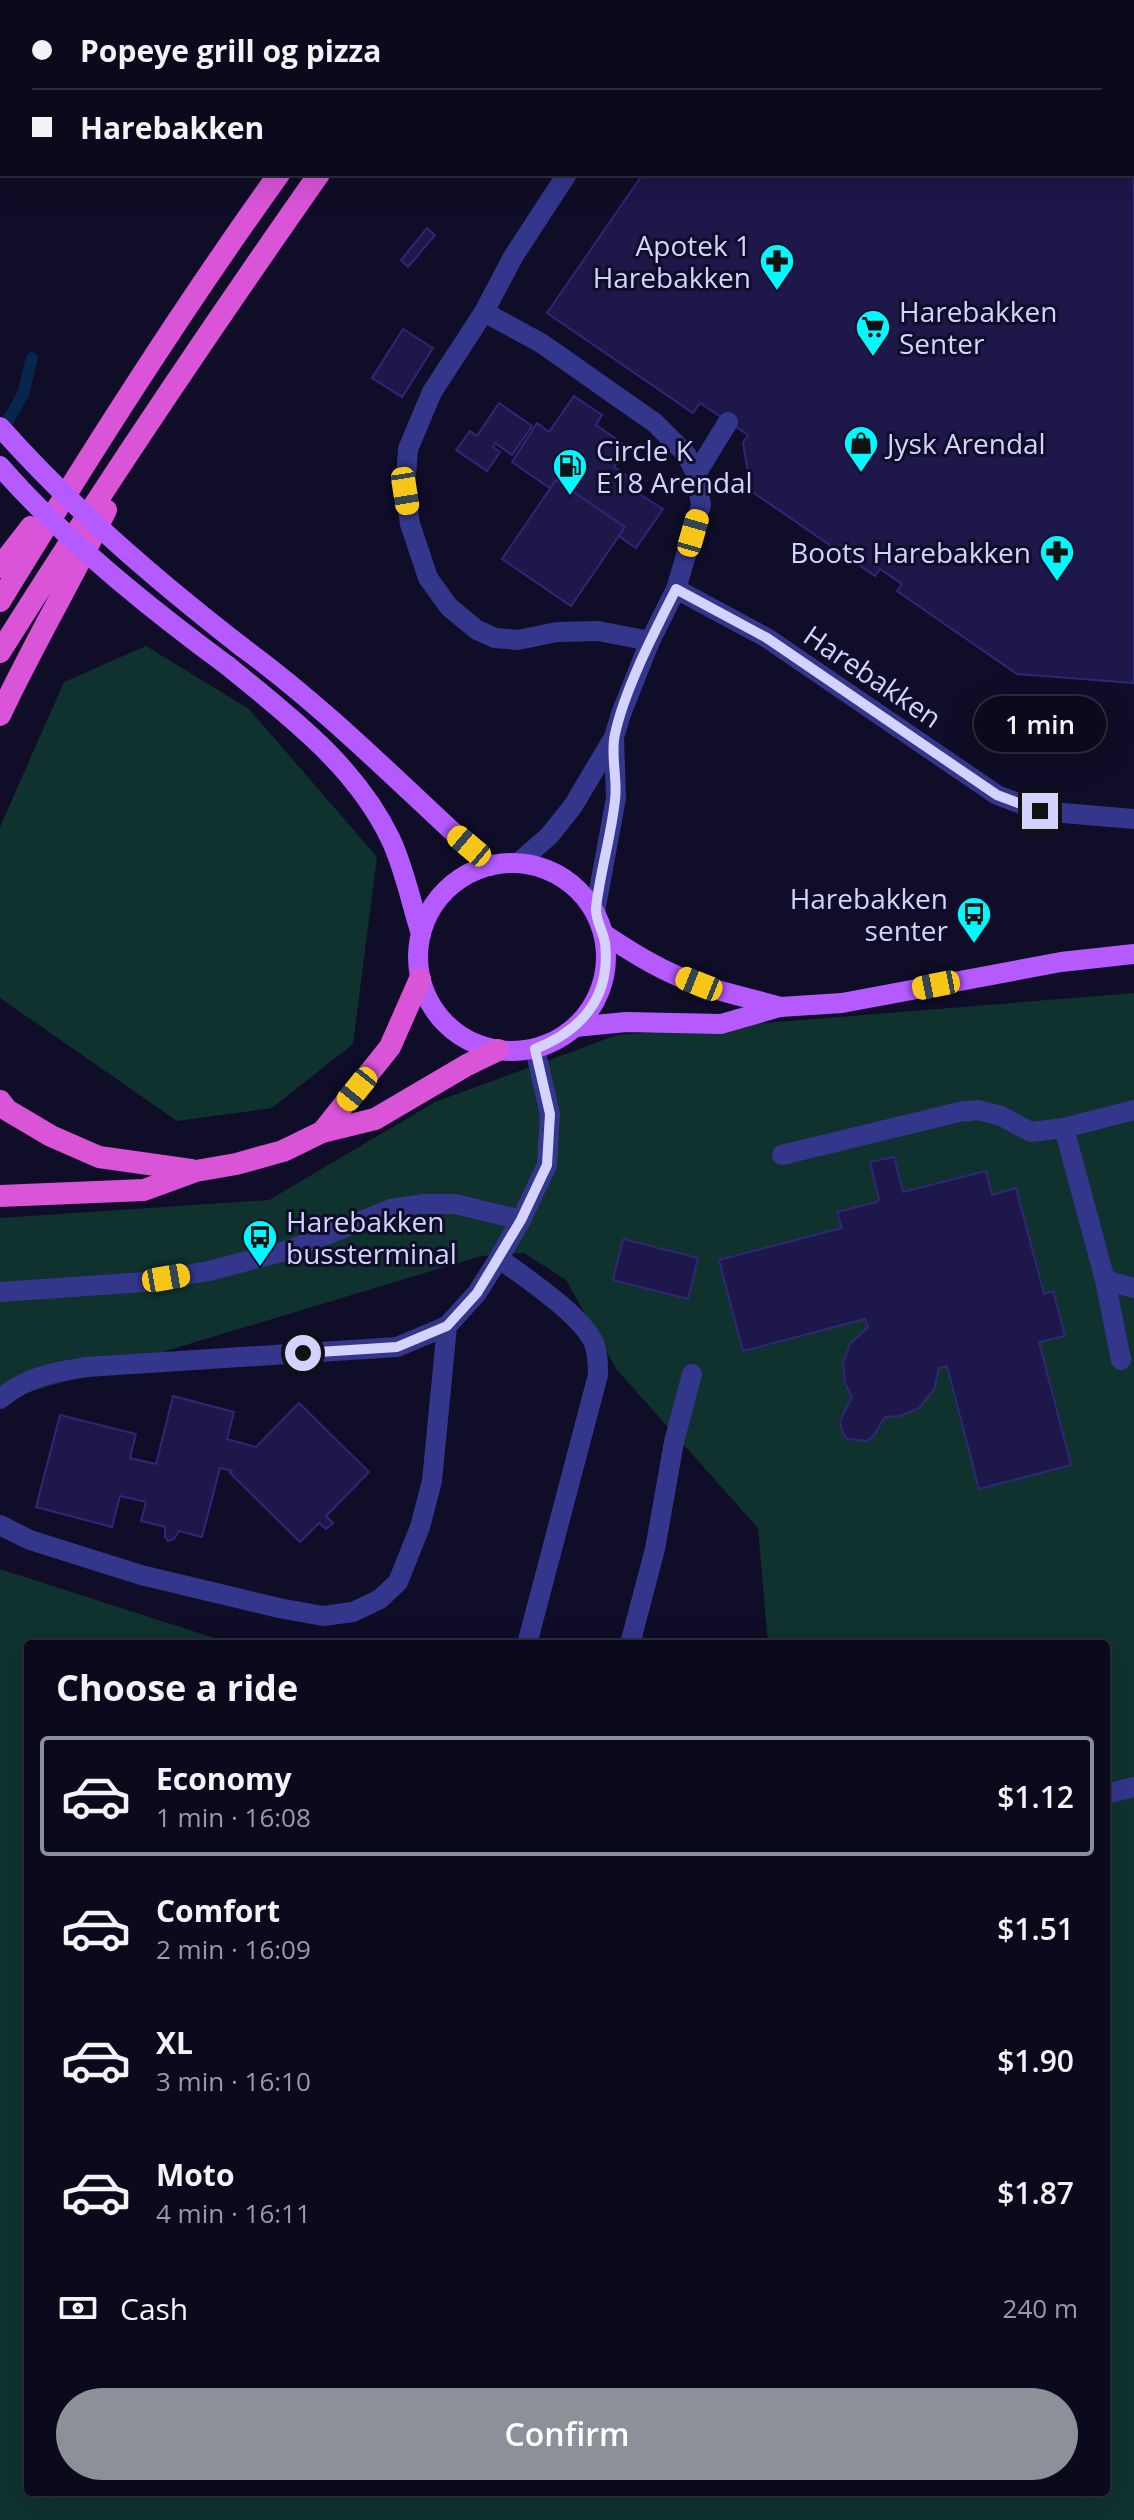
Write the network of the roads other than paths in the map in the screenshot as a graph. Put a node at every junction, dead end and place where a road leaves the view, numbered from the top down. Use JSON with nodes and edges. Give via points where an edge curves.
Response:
{"nodes":[{"id":1,"x":278,"y":176,"type":"edge"},
{"id":2,"x":318,"y":176,"type":"edge"},
{"id":3,"x":566,"y":176,"type":"edge"},
{"id":4,"x":484,"y":312,"type":"junction"},
{"id":5,"x":728,"y":422,"type":"dead end"},
{"id":6,"x":148,"y":423,"type":"junction"},
{"id":7,"x":0,"y":427,"type":"edge"},
{"id":8,"x":94,"y":447,"type":"junction"},
{"id":9,"x":0,"y":466,"type":"edge"},
{"id":10,"x":696,"y":474,"type":"junction"},
{"id":11,"x":0,"y":567,"type":"edge"},
{"id":12,"x":676,"y":589,"type":"junction"},
{"id":13,"x":0,"y":601,"type":"edge"},
{"id":14,"x":650,"y":641,"type":"junction"},
{"id":15,"x":0,"y":652,"type":"edge"},
{"id":16,"x":0,"y":715,"type":"edge"},
{"id":17,"x":614,"y":737,"type":"junction"},
{"id":18,"x":1134,"y":819,"type":"edge"},
{"id":19,"x":518,"y":863,"type":"junction"},
{"id":20,"x":490,"y":866,"type":"junction"},
{"id":21,"x":595,"y":912,"type":"junction"},
{"id":22,"x":421,"y":934,"type":"junction"},
{"id":23,"x":604,"y":934,"type":"junction"},
{"id":24,"x":1134,"y":954,"type":"edge"},
{"id":25,"x":420,"y":979,"type":"junction"},
{"id":26,"x":780,"y":1007,"type":"junction"},
{"id":27,"x":575,"y":1027,"type":"junction"},
{"id":28,"x":535,"y":1049,"type":"junction"},
{"id":29,"x":498,"y":1050,"type":"junction"},
{"id":30,"x":0,"y":1101,"type":"edge"},
{"id":31,"x":1134,"y":1110,"type":"edge"},
{"id":32,"x":1064,"y":1128,"type":"junction"},
{"id":33,"x":322,"y":1132,"type":"junction"},
{"id":34,"x":782,"y":1155,"type":"dead end"},
{"id":35,"x":196,"y":1171,"type":"junction"},
{"id":36,"x":0,"y":1196,"type":"edge"},
{"id":37,"x":521,"y":1220,"type":"junction"},
{"id":38,"x":499,"y":1258,"type":"junction"},
{"id":39,"x":1105,"y":1280,"type":"junction"},
{"id":40,"x":1134,"y":1288,"type":"edge"},
{"id":41,"x":0,"y":1292,"type":"edge"},
{"id":42,"x":447,"y":1326,"type":"junction"},
{"id":43,"x":1121,"y":1360,"type":"dead end"},
{"id":44,"x":692,"y":1374,"type":"dead end"},
{"id":45,"x":0,"y":1399,"type":"edge"},
{"id":46,"x":0,"y":1525,"type":"edge"},
{"id":47,"x":528,"y":1640,"type":"edge"},
{"id":48,"x":631,"y":1640,"type":"edge"},
{"id":49,"x":1134,"y":1787,"type":"edge"},
{"id":50,"x":1110,"y":1793,"type":"edge"}],
"edges":[{"from":1,"to":8,"type":"highway"},
{"from":2,"to":6,"type":"highway"},
{"from":3,"to":4,"type":"lane"},
{"from":4,"to":10,"type":"lane","via":[[541,343],[655,423],[686,454]]},
{"from":4,"to":14,"type":"lane","via":[[432,392],[408,449],[405,491],[410,524],[428,578],[449,607],[495,638],[598,631]]},
{"from":5,"to":10,"type":"lane"},
{"from":6,"to":15,"type":"highway"},
{"from":6,"to":16,"type":"highway"},
{"from":7,"to":20,"type":"main road","bridge":true,"via":[[113,540],[292,684]]},
{"from":8,"to":11,"type":"highway"},
{"from":8,"to":13,"type":"highway"},
{"from":9,"to":22,"type":"main road","bridge":true,"via":[[48,516],[325,749],[359,786],[392,844]]},
{"from":10,"to":12,"type":"lane","via":[[701,505]]},
{"from":12,"to":14,"type":"lane"},
{"from":12,"to":18,"type":"lane","name":"Harebakken","via":[[767,638],[997,795],[1040,811]]},
{"from":14,"to":17,"type":"lane"},
{"from":17,"to":19,"type":"lane","via":[[573,806]]},
{"from":17,"to":21,"type":"lane","via":[[616,798]]},
{"from":19,"to":20,"type":"main road"},
{"from":19,"to":21,"type":"main road","via":[[563,878]]},
{"from":20,"to":22,"type":"main road","via":[[446,891]]},
{"from":21,"to":23,"type":"main road"},
{"from":22,"to":25,"type":"main road"},
{"from":23,"to":26,"type":"main road","via":[[685,979]]},
{"from":23,"to":27,"type":"main road","via":[[607,960],[602,984],[592,1008]]},
{"from":24,"to":26,"type":"main road","via":[[1061,962],[842,1003]]},
{"from":25,"to":29,"type":"main road","via":[[448,1026],[471,1042]]},
{"from":25,"to":33,"type":"highway","via":[[390,1047]]},
{"from":26,"to":27,"type":"main road","via":[[721,1024]]},
{"from":27,"to":28,"type":"main road"},
{"from":28,"to":29,"type":"main road"},
{"from":28,"to":37,"type":"lane","via":[[550,1114],[547,1165]]},
{"from":29,"to":33,"type":"highway","via":[[375,1119]]},
{"from":30,"to":35,"type":"highway","via":[[51,1136],[99,1157]]},
{"from":31,"to":32,"type":"lane"},
{"from":32,"to":34,"type":"lane","via":[[1031,1132],[978,1110]]},
{"from":32,"to":39,"type":"lane"},
{"from":33,"to":35,"type":"highway","via":[[283,1151]]},
{"from":35,"to":36,"type":"highway","via":[[144,1190]]},
{"from":37,"to":38,"type":"lane"},
{"from":37,"to":41,"type":"lane","via":[[455,1204],[424,1204],[391,1209],[289,1250],[209,1271],[145,1282]]},
{"from":38,"to":42,"type":"lane"},
{"from":38,"to":47,"type":"lane","via":[[574,1317],[598,1355],[598,1375]]},
{"from":39,"to":40,"type":"lane"},
{"from":39,"to":43,"type":"lane"},
{"from":42,"to":45,"type":"lane","via":[[397,1347],[46,1374]]},
{"from":42,"to":46,"type":"lane","via":[[432,1481],[420,1527],[398,1582],[380,1599],[353,1612],[323,1616],[141,1575],[30,1540]]},
{"from":44,"to":48,"type":"lane"},
{"from":49,"to":50,"type":"lane"}]}
